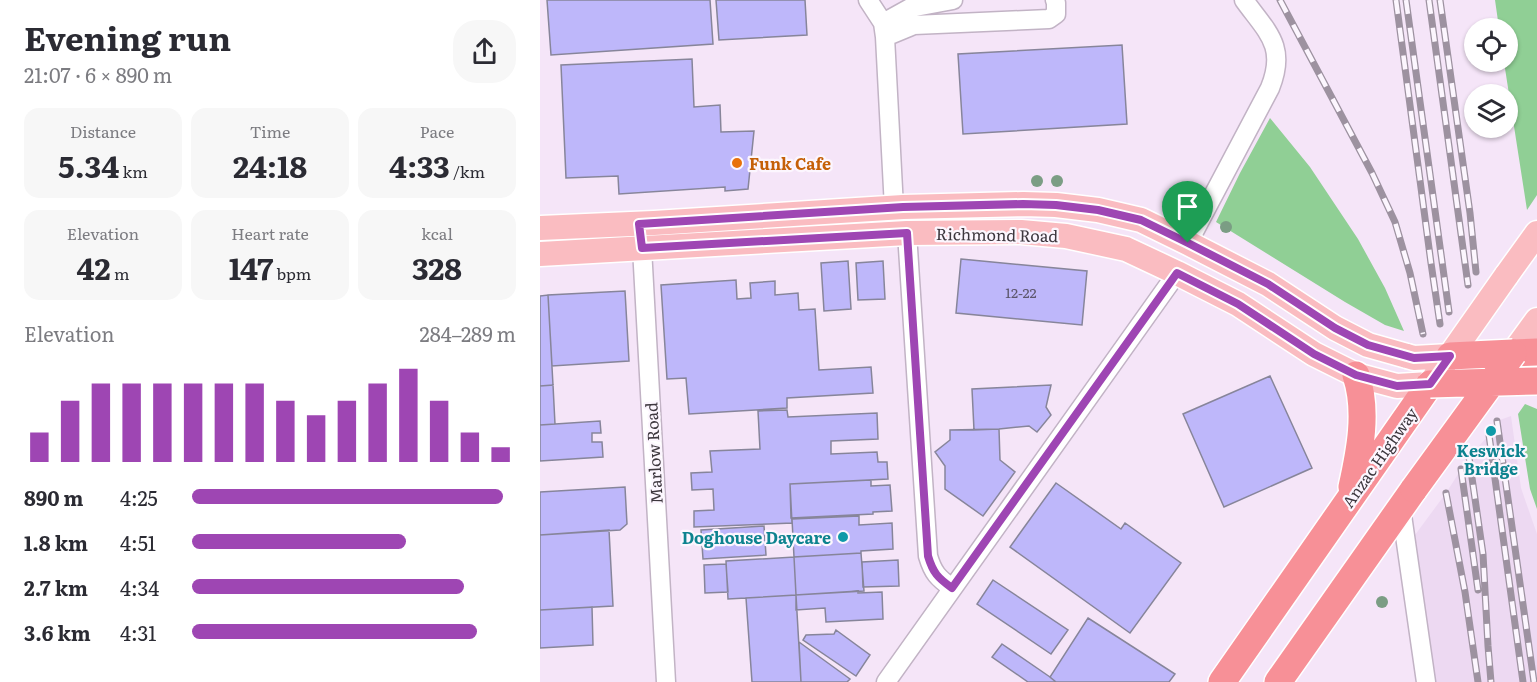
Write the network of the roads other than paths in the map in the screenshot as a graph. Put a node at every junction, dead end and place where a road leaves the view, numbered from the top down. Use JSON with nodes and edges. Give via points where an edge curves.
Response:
{"nodes":[{"id":1,"x":868,"y":0,"type":"edge"},
{"id":2,"x":953,"y":0,"type":"edge"},
{"id":3,"x":1055,"y":0,"type":"edge"},
{"id":4,"x":1244,"y":0,"type":"edge"},
{"id":5,"x":884,"y":30,"type":"junction"},
{"id":6,"x":898,"y":207,"type":"junction"},
{"id":7,"x":639,"y":224,"type":"junction"},
{"id":8,"x":540,"y":228,"type":"edge"},
{"id":9,"x":907,"y":233,"type":"junction"},
{"id":10,"x":1537,"y":233,"type":"edge"},
{"id":11,"x":1188,"y":243,"type":"junction"},
{"id":12,"x":642,"y":248,"type":"junction"},
{"id":13,"x":540,"y":254,"type":"edge"},
{"id":14,"x":1177,"y":273,"type":"junction"},
{"id":15,"x":1528,"y":341,"type":"edge"},
{"id":16,"x":1450,"y":356,"type":"junction"},
{"id":17,"x":1356,"y":375,"type":"junction"},
{"id":18,"x":1537,"y":381,"type":"edge"},
{"id":19,"x":1491,"y":382,"type":"junction"},
{"id":20,"x":1430,"y":384,"type":"junction"},
{"id":21,"x":1408,"y":498,"type":"junction"},
{"id":22,"x":1349,"y":500,"type":"junction"},
{"id":23,"x":952,"y":588,"type":"junction"},
{"id":24,"x":666,"y":682,"type":"edge"},
{"id":25,"x":886,"y":682,"type":"edge"},
{"id":26,"x":1222,"y":682,"type":"edge"},
{"id":27,"x":1278,"y":682,"type":"edge"},
{"id":28,"x":1426,"y":682,"type":"edge"}],
"edges":[{"from":1,"to":5,"type":"street"},
{"from":2,"to":5,"type":"street","via":[[910,8]]},
{"from":3,"to":5,"type":"street","via":[[1056,14],[1049,19]]},
{"from":4,"to":11,"type":"street","via":[[1274,44],[1275,72]]},
{"from":5,"to":6,"type":"street"},
{"from":6,"to":7,"type":"main road","name":"Richmond Road"},
{"from":6,"to":9,"type":"street"},
{"from":6,"to":11,"type":"main road","name":"Richmond Road","via":[[1067,206],[1141,220]]},
{"from":7,"to":8,"type":"main road","name":"Richmond Road"},
{"from":7,"to":12,"type":"street","name":"Marlow Road"},
{"from":9,"to":12,"type":"main road","name":"Richmond Road"},
{"from":9,"to":14,"type":"main road","name":"Richmond Road","via":[[1021,232],[1066,236],[1126,249]]},
{"from":9,"to":23,"type":"street","via":[[928,556],[932,570]]},
{"from":10,"to":16,"type":"main road","name":"Anzac Highway","bridge":true},
{"from":11,"to":14,"type":"main road"},
{"from":11,"to":16,"type":"main road","name":"Richmond Road","bridge":true,"via":[[1268,284],[1368,345],[1414,358]]},
{"from":12,"to":13,"type":"main road","name":"Richmond Road"},
{"from":12,"to":24,"type":"street","name":"Marlow Road"},
{"from":14,"to":17,"type":"main road","name":"Richmond Road","via":[[1238,304],[1314,354]]},
{"from":14,"to":23,"type":"street"},
{"from":15,"to":16,"type":"highway","bridge":true},
{"from":15,"to":19,"type":"highway","bridge":true},
{"from":16,"to":20,"type":"main road","name":"Anzac Highway","bridge":true},
{"from":17,"to":20,"type":"main road","name":"Richmond Road","via":[[1397,386]]},
{"from":17,"to":22,"type":"highway","via":[[1362,411],[1359,454]]},
{"from":18,"to":19,"type":"highway","name":"Richmond Road","bridge":true},
{"from":19,"to":20,"type":"highway","name":"Richmond Road","bridge":true},
{"from":19,"to":21,"type":"highway","bridge":true},
{"from":20,"to":22,"type":"highway","name":"Anzac Highway"},
{"from":21,"to":27,"type":"highway"},
{"from":21,"to":28,"type":"street"},
{"from":22,"to":26,"type":"highway","name":"Anzac Highway"},
{"from":23,"to":25,"type":"street"}]}
